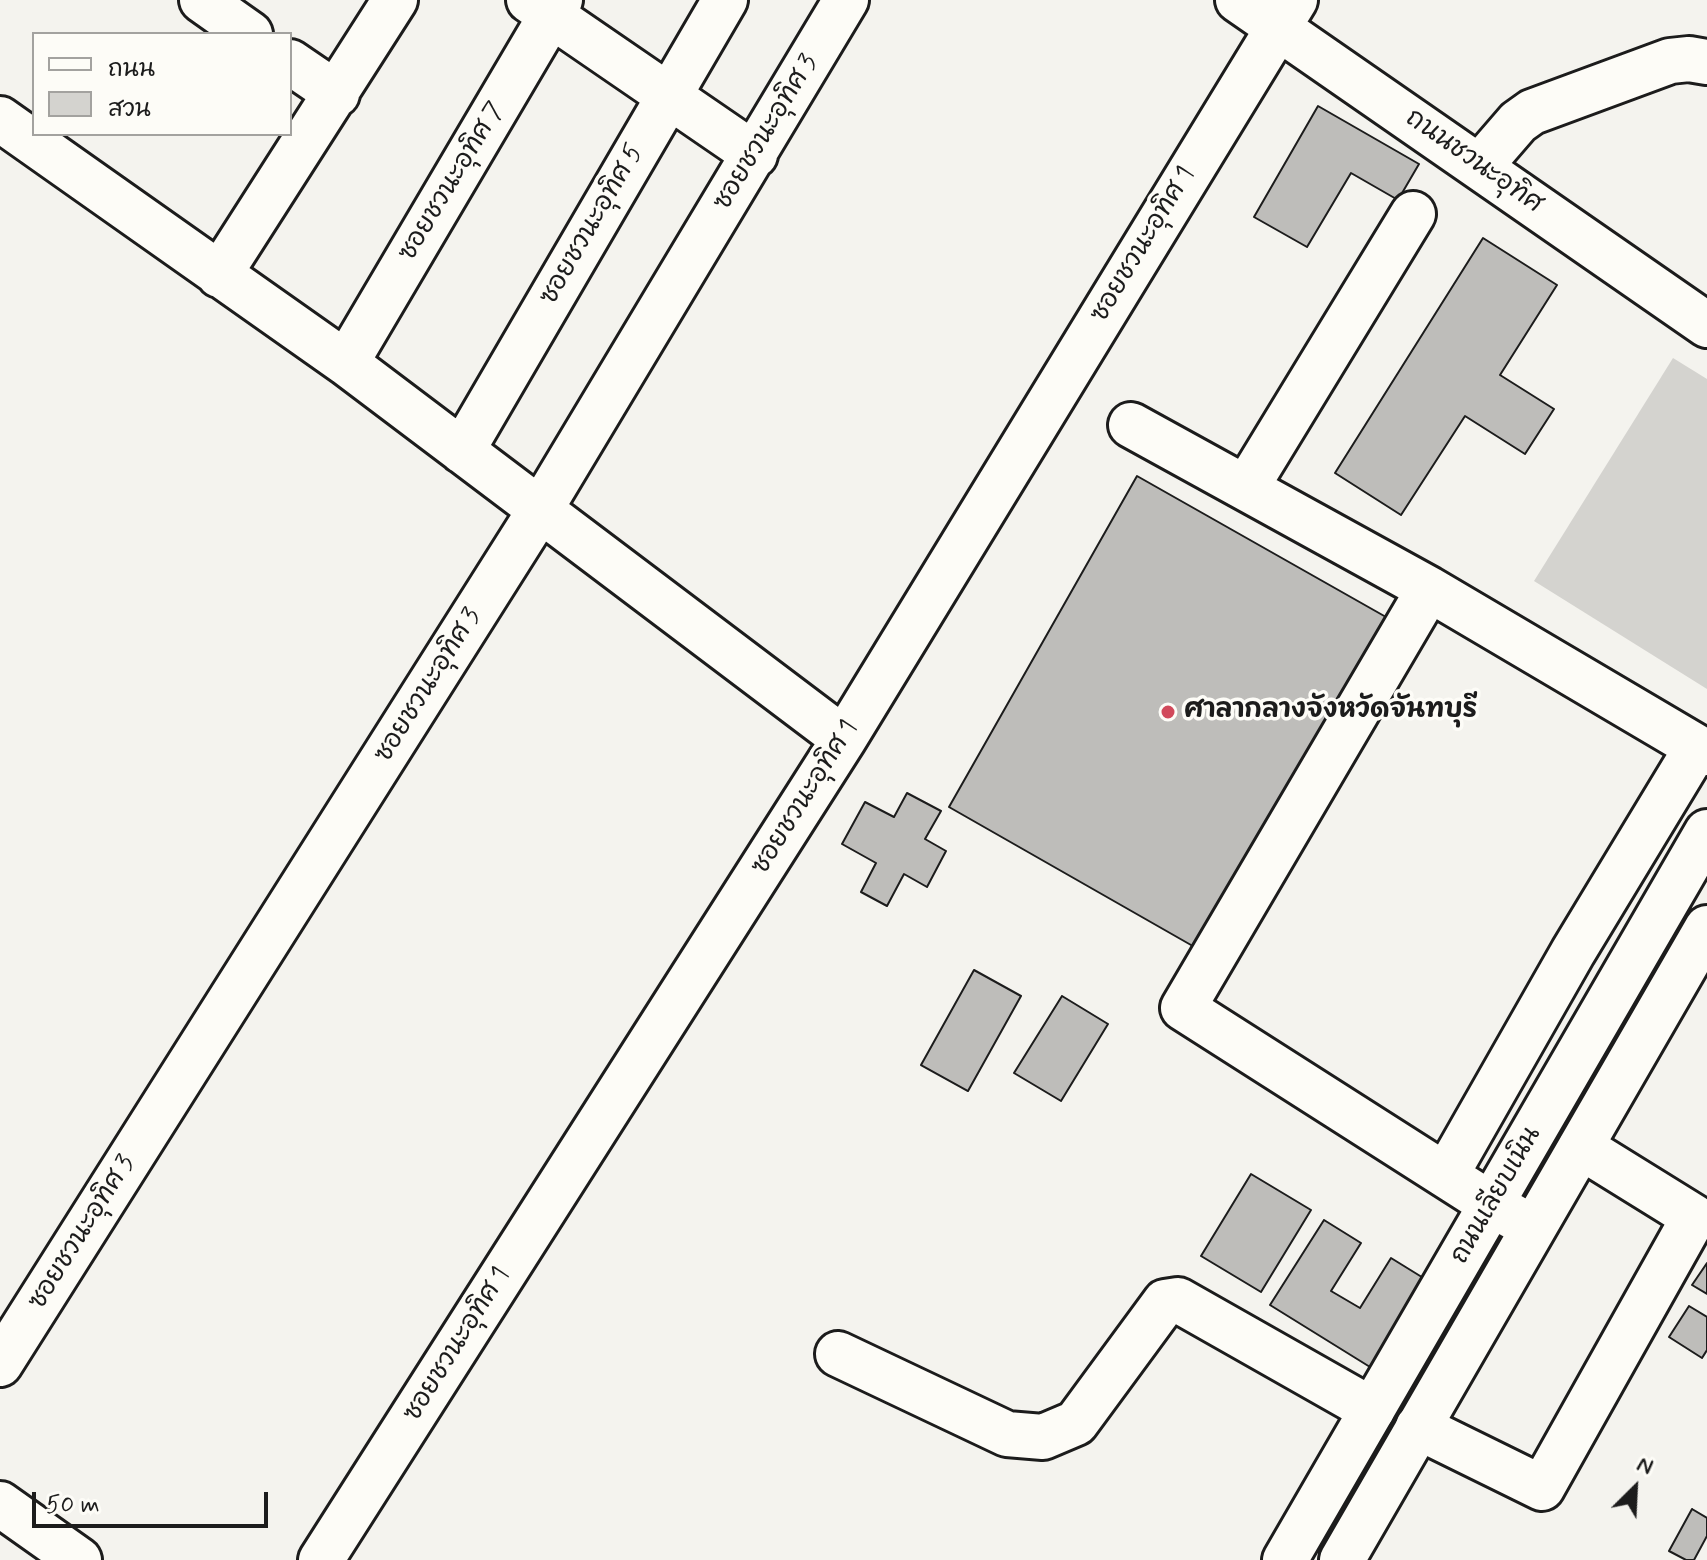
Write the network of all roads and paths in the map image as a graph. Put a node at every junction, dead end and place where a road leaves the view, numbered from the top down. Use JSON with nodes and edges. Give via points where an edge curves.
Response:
{"nodes":[{"id":1,"x":202,"y":0,"type":"edge"},
{"id":2,"x":395,"y":0,"type":"edge"},
{"id":3,"x":725,"y":0,"type":"edge"},
{"id":4,"x":846,"y":0,"type":"edge"},
{"id":5,"x":1238,"y":0,"type":"edge"},
{"id":6,"x":547,"y":5,"type":"edge"},
{"id":7,"x":1286,"y":14,"type":"edge"},
{"id":8,"x":247,"y":32,"type":"edge"},
{"id":9,"x":1707,"y":62,"type":"edge"},
{"id":10,"x":292,"y":63,"type":"edge"},
{"id":11,"x":337,"y":94,"type":"junction"},
{"id":12,"x":668,"y":96,"type":"junction"},
{"id":13,"x":0,"y":119,"type":"edge"},
{"id":14,"x":755,"y":155,"type":"junction"},
{"id":15,"x":1480,"y":166,"type":"junction"},
{"id":16,"x":1413,"y":214,"type":"dead end"},
{"id":17,"x":219,"y":275,"type":"junction"},
{"id":18,"x":1707,"y":325,"type":"edge"},
{"id":19,"x":346,"y":363,"type":"junction"},
{"id":20,"x":1131,"y":425,"type":"dead end"},
{"id":21,"x":462,"y":451,"type":"junction"},
{"id":22,"x":1246,"y":488,"type":"junction"},
{"id":23,"x":540,"y":510,"type":"junction"},
{"id":24,"x":1429,"y":589,"type":"junction"},
{"id":25,"x":844,"y":739,"type":"junction"},
{"id":26,"x":1702,"y":750,"type":"edge"},
{"id":27,"x":1707,"y":832,"type":"edge"},
{"id":28,"x":1703,"y":945,"type":"edge"},
{"id":29,"x":1581,"y":1147,"type":"junction"},
{"id":30,"x":1446,"y":1175,"type":"junction"},
{"id":31,"x":1492,"y":1205,"type":"junction"},
{"id":32,"x":1532,"y":1227,"type":"junction"},
{"id":33,"x":838,"y":1354,"type":"dead end"},
{"id":34,"x":0,"y":1364,"type":"edge"},
{"id":35,"x":1372,"y":1410,"type":"junction"},
{"id":36,"x":1418,"y":1427,"type":"junction"},
{"id":37,"x":0,"y":1504,"type":"edge"},
{"id":38,"x":79,"y":1560,"type":"edge"},
{"id":39,"x":321,"y":1560,"type":"edge"},
{"id":40,"x":1285,"y":1560,"type":"edge"},
{"id":41,"x":1342,"y":1560,"type":"edge"}],
"edges":[{"from":1,"to":8,"type":"street"},
{"from":2,"to":11,"type":"street"},
{"from":3,"to":12,"type":"street","name":"ซอยชวนะอุทิศ 5"},
{"from":4,"to":14,"type":"street","name":"ซอยชวนะอุทิศ 3"},
{"from":5,"to":7,"type":"street","name":"ถนนชวนะอุทิศ"},
{"from":6,"to":12,"type":"street"},
{"from":6,"to":19,"type":"street","name":"ซอยชวนะอุทิศ 7"},
{"from":7,"to":15,"type":"street","name":"ถนนชวนะอุทิศ"},
{"from":7,"to":25,"type":"street","name":"ซอยชวนะอุทิศ 1"},
{"from":9,"to":15,"type":"street","via":[[1670,61],[1532,112]]},
{"from":10,"to":11,"type":"street"},
{"from":11,"to":17,"type":"street"},
{"from":12,"to":14,"type":"street"},
{"from":12,"to":21,"type":"street","name":"ซอยชวนะอุทิศ 5"},
{"from":13,"to":17,"type":"street"},
{"from":14,"to":23,"type":"street","name":"ซอยชวนะอุทิศ 3"},
{"from":15,"to":18,"type":"street","name":"ถนนชวนะอุทิศ"},
{"from":16,"to":22,"type":"street"},
{"from":17,"to":19,"type":"street"},
{"from":19,"to":21,"type":"street"},
{"from":20,"to":22,"type":"street"},
{"from":21,"to":23,"type":"street"},
{"from":22,"to":24,"type":"street"},
{"from":23,"to":25,"type":"street"},
{"from":23,"to":34,"type":"street","name":"ซอยชวนะอุทิศ 3"},
{"from":24,"to":26,"type":"street"},
{"from":24,"to":30,"type":"street","via":[[1183,1008]]},
{"from":25,"to":39,"type":"street","name":"ซอยชวนะอุทิศ 1"},
{"from":26,"to":30,"type":"street","via":[[1573,952]]},
{"from":27,"to":31,"type":"street","name":"ถนนเลียบเนิน"},
{"from":28,"to":29,"type":"street","name":"ถนนเลียบเนิน"},
{"from":29,"to":32,"type":"street","name":"ถนนเลียบเนิน"},
{"from":29,"to":36,"type":"street","via":[[1694,1217],[1542,1488]]},
{"from":30,"to":31,"type":"street"},
{"from":31,"to":32,"type":"street"},
{"from":31,"to":35,"type":"street","name":"ถนนเลียบเนิน"},
{"from":32,"to":36,"type":"street","name":"ถนนเลียบเนิน"},
{"from":33,"to":35,"type":"street","via":[[1007,1434],[1043,1437],[1076,1423],[1165,1302],[1178,1300]]},
{"from":35,"to":40,"type":"street","name":"ถนนเลียบเนิน"},
{"from":36,"to":41,"type":"street","name":"ถนนเลียบเนิน"},
{"from":37,"to":38,"type":"street"}]}
